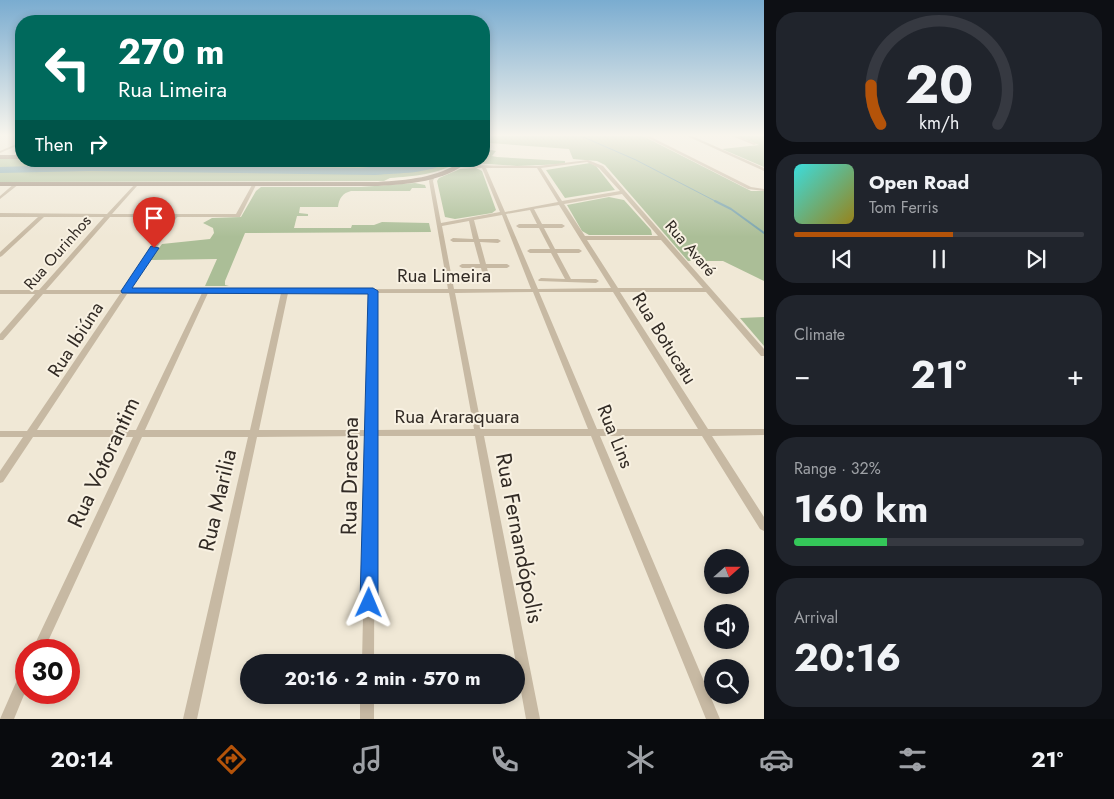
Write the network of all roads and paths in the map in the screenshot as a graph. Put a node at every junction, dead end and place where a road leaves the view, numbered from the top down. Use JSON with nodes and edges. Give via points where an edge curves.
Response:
{"nodes":[{"id":1,"x":452,"y":170,"type":"edge"},
{"id":2,"x":485,"y":170,"type":"edge"},
{"id":3,"x":539,"y":170,"type":"edge"},
{"id":4,"x":602,"y":170,"type":"edge"},
{"id":5,"x":713,"y":170,"type":"edge"},
{"id":6,"x":428,"y":180,"type":"junction"},
{"id":7,"x":0,"y":184,"type":"edge"},
{"id":8,"x":17,"y":184,"type":"junction"},
{"id":9,"x":135,"y":185,"type":"junction"},
{"id":10,"x":254,"y":185,"type":"junction"},
{"id":11,"x":764,"y":190,"type":"edge"},
{"id":12,"x":623,"y":192,"type":"junction"},
{"id":13,"x":0,"y":198,"type":"edge"},
{"id":14,"x":562,"y":203,"type":"junction"},
{"id":15,"x":531,"y":208,"type":"junction"},
{"id":16,"x":504,"y":213,"type":"junction"},
{"id":17,"x":0,"y":215,"type":"edge"},
{"id":18,"x":43,"y":216,"type":"junction"},
{"id":19,"x":108,"y":216,"type":"junction"},
{"id":20,"x":175,"y":216,"type":"junction"},
{"id":21,"x":471,"y":219,"type":"junction"},
{"id":22,"x":439,"y":225,"type":"junction"},
{"id":23,"x":519,"y":226,"type":"dead end"},
{"id":24,"x":540,"y":226,"type":"junction"},
{"id":25,"x":562,"y":226,"type":"dead end"},
{"id":26,"x":584,"y":238,"type":"junction"},
{"id":27,"x":663,"y":238,"type":"junction"},
{"id":28,"x":453,"y":240,"type":"dead end"},
{"id":29,"x":477,"y":241,"type":"junction"},
{"id":30,"x":498,"y":241,"type":"dead end"},
{"id":31,"x":579,"y":251,"type":"dead end"},
{"id":32,"x":530,"y":252,"type":"dead end"},
{"id":33,"x":554,"y":252,"type":"junction"},
{"id":34,"x":0,"y":255,"type":"edge"},
{"id":35,"x":462,"y":266,"type":"dead end"},
{"id":36,"x":484,"y":266,"type":"junction"},
{"id":37,"x":507,"y":266,"type":"dead end"},
{"id":38,"x":487,"y":280,"type":"dead end"},
{"id":39,"x":541,"y":280,"type":"dead end"},
{"id":40,"x":569,"y":281,"type":"junction"},
{"id":41,"x":596,"y":281,"type":"dead end"},
{"id":42,"x":451,"y":290,"type":"junction"},
{"id":43,"x":536,"y":290,"type":"junction"},
{"id":44,"x":616,"y":290,"type":"junction"},
{"id":45,"x":709,"y":290,"type":"junction"},
{"id":46,"x":126,"y":291,"type":"junction"},
{"id":47,"x":206,"y":291,"type":"junction"},
{"id":48,"x":285,"y":291,"type":"junction"},
{"id":49,"x":373,"y":291,"type":"junction"},
{"id":50,"x":0,"y":292,"type":"edge"},
{"id":51,"x":41,"y":292,"type":"junction"},
{"id":52,"x":0,"y":338,"type":"edge"},
{"id":53,"x":764,"y":354,"type":"edge"},
{"id":54,"x":370,"y":432,"type":"junction"},
{"id":55,"x":478,"y":432,"type":"junction"},
{"id":56,"x":594,"y":432,"type":"junction"},
{"id":57,"x":706,"y":432,"type":"junction"},
{"id":58,"x":764,"y":432,"type":"edge"},
{"id":59,"x":0,"y":434,"type":"edge"},
{"id":60,"x":31,"y":434,"type":"junction"},
{"id":61,"x":140,"y":434,"type":"junction"},
{"id":62,"x":254,"y":434,"type":"junction"},
{"id":63,"x":0,"y":480,"type":"edge"},
{"id":64,"x":764,"y":526,"type":"edge"},
{"id":65,"x":43,"y":639,"type":"edge"},
{"id":66,"x":368,"y":654,"type":"edge"},
{"id":67,"x":15,"y":701,"type":"edge"},
{"id":68,"x":367,"y":704,"type":"edge"},
{"id":69,"x":7,"y":719,"type":"edge"},
{"id":70,"x":190,"y":719,"type":"edge"},
{"id":71,"x":367,"y":719,"type":"edge"},
{"id":72,"x":532,"y":719,"type":"edge"},
{"id":73,"x":713,"y":719,"type":"edge"}],
"edges":[{"from":1,"to":6,"type":"main road"},
{"from":2,"to":16,"type":"street","name":"Rua Lins"},
{"from":3,"to":14,"type":"street","name":"Rua Botucatu"},
{"from":4,"to":12,"type":"street","name":"Rua Avaré"},
{"from":5,"to":11,"type":"street","via":[[750,188]]},
{"from":6,"to":10,"type":"main road","via":[[378,184]]},
{"from":6,"to":22,"type":"street","name":"Rua Fernandópolis"},
{"from":7,"to":8,"type":"main road"},
{"from":8,"to":9,"type":"main road"},
{"from":8,"to":13,"type":"street"},
{"from":9,"to":10,"type":"main road"},
{"from":9,"to":19,"type":"street","name":"Rua Ourinhos"},
{"from":10,"to":20,"type":"street","via":[[238,216]]},
{"from":12,"to":14,"type":"street"},
{"from":12,"to":27,"type":"street","name":"Rua Avaré"},
{"from":14,"to":15,"type":"street"},
{"from":14,"to":26,"type":"street","name":"Rua Botucatu"},
{"from":15,"to":16,"type":"street"},
{"from":15,"to":24,"type":"street"},
{"from":16,"to":21,"type":"street"},
{"from":16,"to":43,"type":"street","name":"Rua Lins"},
{"from":17,"to":18,"type":"street"},
{"from":18,"to":19,"type":"street"},
{"from":18,"to":34,"type":"street"},
{"from":19,"to":20,"type":"street"},
{"from":19,"to":51,"type":"street","name":"Rua Ourinhos"},
{"from":20,"to":46,"type":"street","name":"Rua Ibiúna"},
{"from":21,"to":22,"type":"street"},
{"from":21,"to":29,"type":"street"},
{"from":22,"to":42,"type":"street","name":"Rua Fernandópolis"},
{"from":23,"to":24,"type":"street"},
{"from":24,"to":25,"type":"street"},
{"from":24,"to":33,"type":"street"},
{"from":26,"to":27,"type":"street"},
{"from":26,"to":44,"type":"street","name":"Rua Botucatu"},
{"from":27,"to":45,"type":"street","name":"Rua Avaré"},
{"from":28,"to":29,"type":"street"},
{"from":29,"to":30,"type":"street"},
{"from":29,"to":36,"type":"street"},
{"from":31,"to":33,"type":"street"},
{"from":32,"to":33,"type":"street"},
{"from":33,"to":40,"type":"street"},
{"from":35,"to":36,"type":"street"},
{"from":36,"to":37,"type":"street"},
{"from":36,"to":38,"type":"street"},
{"from":39,"to":40,"type":"street"},
{"from":40,"to":41,"type":"street"},
{"from":42,"to":43,"type":"street","name":"Rua Limeira"},
{"from":42,"to":49,"type":"street","name":"Rua Limeira"},
{"from":42,"to":55,"type":"street","name":"Rua Fernandópolis"},
{"from":43,"to":44,"type":"street","name":"Rua Limeira"},
{"from":43,"to":56,"type":"street","name":"Rua Lins"},
{"from":44,"to":45,"type":"street","name":"Rua Limeira"},
{"from":44,"to":57,"type":"street","name":"Rua Botucatu"},
{"from":45,"to":53,"type":"street","name":"Rua Avaré"},
{"from":46,"to":47,"type":"street","name":"Rua Limeira"},
{"from":46,"to":51,"type":"street","name":"Rua Limeira"},
{"from":46,"to":60,"type":"street","name":"Rua Ibiúna"},
{"from":47,"to":48,"type":"street","name":"Rua Limeira"},
{"from":47,"to":61,"type":"street","name":"Rua Votorantim"},
{"from":48,"to":49,"type":"street","name":"Rua Limeira"},
{"from":48,"to":62,"type":"street","name":"Rua Marilia"},
{"from":49,"to":54,"type":"street","name":"Rua Dracena"},
{"from":50,"to":51,"type":"street","name":"Rua Limeira"},
{"from":51,"to":52,"type":"street","name":"Rua Ourinhos"},
{"from":54,"to":55,"type":"street","name":"Rua Araraquara"},
{"from":54,"to":62,"type":"street","name":"Rua Araraquara"},
{"from":54,"to":66,"type":"street","name":"Rua Dracena"},
{"from":55,"to":56,"type":"street","name":"Rua Araraquara"},
{"from":55,"to":72,"type":"street","name":"Rua Fernandópolis"},
{"from":56,"to":57,"type":"street","name":"Rua Araraquara"},
{"from":56,"to":73,"type":"street","name":"Rua Lins"},
{"from":57,"to":58,"type":"street","name":"Rua Araraquara"},
{"from":57,"to":64,"type":"street","name":"Rua Botucatu"},
{"from":59,"to":60,"type":"street","name":"Rua Araraquara"},
{"from":60,"to":61,"type":"street","name":"Rua Araraquara"},
{"from":60,"to":63,"type":"street","name":"Rua Ibiúna"},
{"from":61,"to":62,"type":"street","name":"Rua Araraquara"},
{"from":61,"to":65,"type":"street","name":"Rua Votorantim"},
{"from":62,"to":70,"type":"street","name":"Rua Marilia"},
{"from":67,"to":69,"type":"street"},
{"from":68,"to":71,"type":"street"}]}
